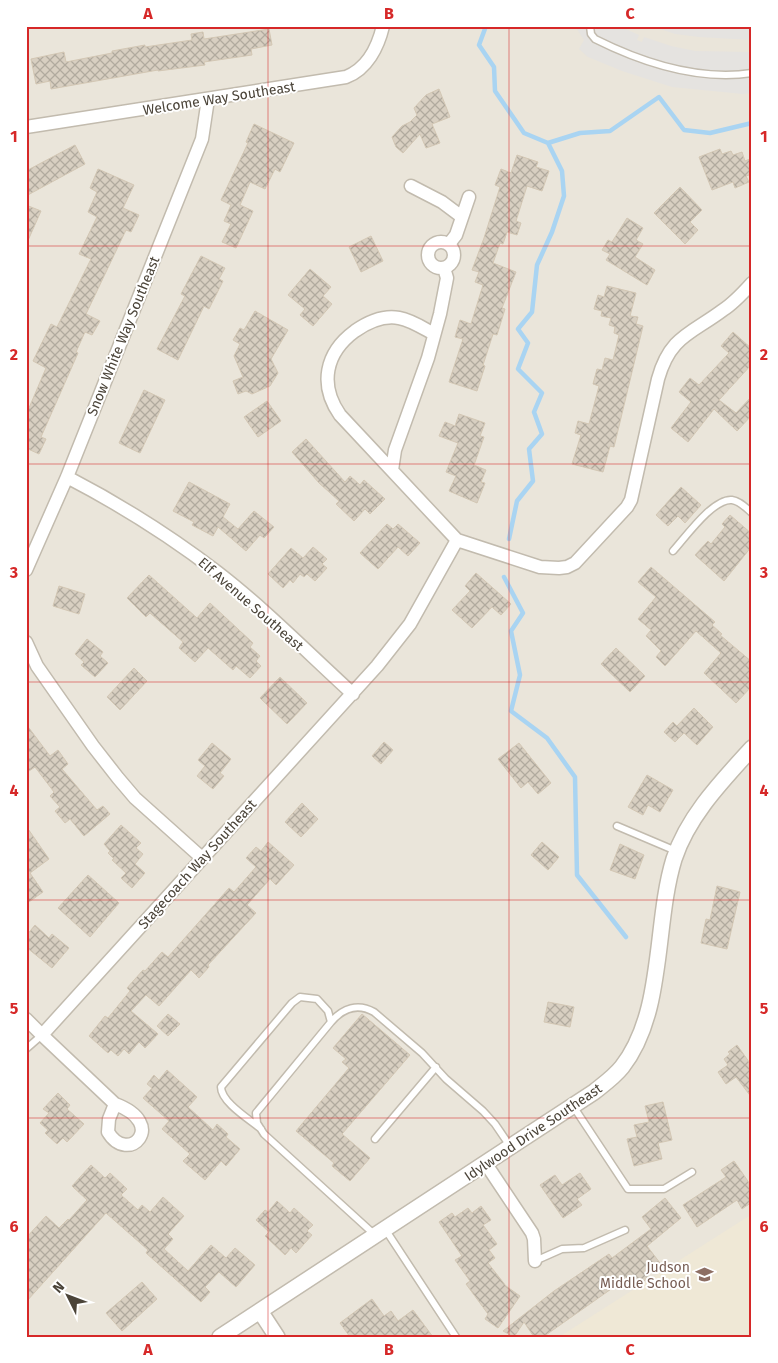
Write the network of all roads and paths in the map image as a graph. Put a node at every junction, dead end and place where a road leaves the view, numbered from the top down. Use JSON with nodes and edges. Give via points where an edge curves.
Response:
{"nodes":[{"id":1,"x":383,"y":26,"type":"edge"},
{"id":2,"x":590,"y":26,"type":"edge"},
{"id":3,"x":752,"y":73,"type":"edge"},
{"id":4,"x":208,"y":99,"type":"junction"},
{"id":5,"x":26,"y":128,"type":"edge"},
{"id":6,"x":411,"y":186,"type":"dead end"},
{"id":7,"x":469,"y":197,"type":"dead end"},
{"id":8,"x":462,"y":217,"type":"junction"},
{"id":9,"x":449,"y":244,"type":"junction"},
{"id":10,"x":444,"y":268,"type":"junction"},
{"id":11,"x":752,"y":283,"type":"edge"},
{"id":12,"x":434,"y":334,"type":"junction"},
{"id":13,"x":392,"y":470,"type":"junction"},
{"id":14,"x":67,"y":477,"type":"junction"},
{"id":15,"x":752,"y":513,"type":"edge"},
{"id":16,"x":457,"y":540,"type":"junction"},
{"id":17,"x":673,"y":551,"type":"dead end"},
{"id":18,"x":26,"y":570,"type":"edge"},
{"id":19,"x":26,"y":642,"type":"edge"},
{"id":20,"x":352,"y":694,"type":"junction"},
{"id":21,"x":752,"y":748,"type":"edge"},
{"id":22,"x":617,"y":826,"type":"dead end"},
{"id":23,"x":677,"y":852,"type":"junction"},
{"id":24,"x":202,"y":858,"type":"junction"},
{"id":25,"x":26,"y":1019,"type":"edge"},
{"id":26,"x":331,"y":1022,"type":"junction"},
{"id":27,"x":42,"y":1035,"type":"junction"},
{"id":28,"x":26,"y":1049,"type":"edge"},
{"id":29,"x":436,"y":1067,"type":"junction"},
{"id":30,"x":115,"y":1104,"type":"dead end"},
{"id":31,"x":574,"y":1106,"type":"junction"},
{"id":32,"x":261,"y":1129,"type":"junction"},
{"id":33,"x":375,"y":1139,"type":"dead end"},
{"id":34,"x":510,"y":1148,"type":"junction"},
{"id":35,"x":486,"y":1164,"type":"junction"},
{"id":36,"x":692,"y":1172,"type":"dead end"},
{"id":37,"x":625,"y":1230,"type":"dead end"},
{"id":38,"x":380,"y":1232,"type":"junction"},
{"id":39,"x":535,"y":1261,"type":"joint"},
{"id":40,"x":260,"y":1310,"type":"junction"},
{"id":41,"x":220,"y":1337,"type":"edge"},
{"id":42,"x":277,"y":1337,"type":"edge"},
{"id":43,"x":456,"y":1337,"type":"edge"}],
"edges":[{"from":1,"to":4,"type":"street","name":"Welcome Way Southeast","via":[[374,51],[356,73],[317,83]]},
{"from":2,"to":3,"type":"lane","via":[[595,39],[651,63],[679,71]]},
{"from":4,"to":5,"type":"street","name":"Welcome Way Southeast"},
{"from":4,"to":14,"type":"street","name":"Snow White Way Southeast","via":[[202,139]]},
{"from":6,"to":8,"type":"street"},
{"from":7,"to":8,"type":"street"},
{"from":8,"to":9,"type":"street"},
{"from":9,"to":10,"type":"street","via":[[454,251],[453,260]]},
{"from":9,"to":10,"type":"street","via":[[441,241],[429,247],[428,260]]},
{"from":10,"to":12,"type":"street","via":[[447,278]]},
{"from":11,"to":16,"type":"street","via":[[724,310],[688,332],[668,352],[658,379],[631,500],[575,563],[559,568],[540,567]]},
{"from":12,"to":13,"type":"street","via":[[395,450]]},
{"from":12,"to":13,"type":"street","via":[[398,318],[374,320],[350,335],[329,364],[327,383],[333,404]]},
{"from":13,"to":16,"type":"street"},
{"from":14,"to":18,"type":"street","name":"Snow White Way Southeast"},
{"from":14,"to":20,"type":"street","name":"Elf Avenue Southeast","via":[[141,519],[216,572]]},
{"from":15,"to":17,"type":"lane","via":[[731,500],[714,505]]},
{"from":16,"to":20,"type":"street","name":"Stagecoach Way Southeast","via":[[405,631]]},
{"from":19,"to":24,"type":"street","via":[[37,666],[118,778],[135,798]]},
{"from":20,"to":24,"type":"street","name":"Stagecoach Way Southeast"},
{"from":21,"to":23,"type":"street","name":"Idylwood Drive Southeast","via":[[705,802]]},
{"from":22,"to":23,"type":"lane"},
{"from":23,"to":31,"type":"street","name":"Idylwood Drive Southeast","via":[[670,875],[645,1023],[622,1067]]},
{"from":24,"to":27,"type":"street","name":"Stagecoach Way Southeast"},
{"from":25,"to":27,"type":"street"},
{"from":26,"to":29,"type":"lane","via":[[344,1010],[367,1008]]},
{"from":26,"to":32,"type":"lane","via":[[256,1114]]},
{"from":26,"to":32,"type":"lane","via":[[328,1010],[317,999],[300,997],[221,1087],[226,1101]]},
{"from":27,"to":28,"type":"lane"},
{"from":27,"to":30,"type":"street"},
{"from":29,"to":33,"type":"lane"},
{"from":29,"to":34,"type":"lane","via":[[495,1124]]},
{"from":31,"to":34,"type":"street","name":"Idylwood Drive Southeast"},
{"from":31,"to":36,"type":"lane","via":[[628,1189],[664,1189]]},
{"from":32,"to":38,"type":"lane","via":[[341,1204]]},
{"from":34,"to":35,"type":"street","name":"Idylwood Drive Southeast"},
{"from":35,"to":38,"type":"street","name":"Idylwood Drive Southeast"},
{"from":35,"to":39,"type":"street","via":[[532,1233]]},
{"from":37,"to":39,"type":"lane","via":[[584,1248],[562,1249]]},
{"from":38,"to":40,"type":"street","name":"Idylwood Drive Southeast"},
{"from":38,"to":43,"type":"lane"},
{"from":40,"to":41,"type":"street","name":"Idylwood Drive Southeast"},
{"from":40,"to":42,"type":"street"}]}
